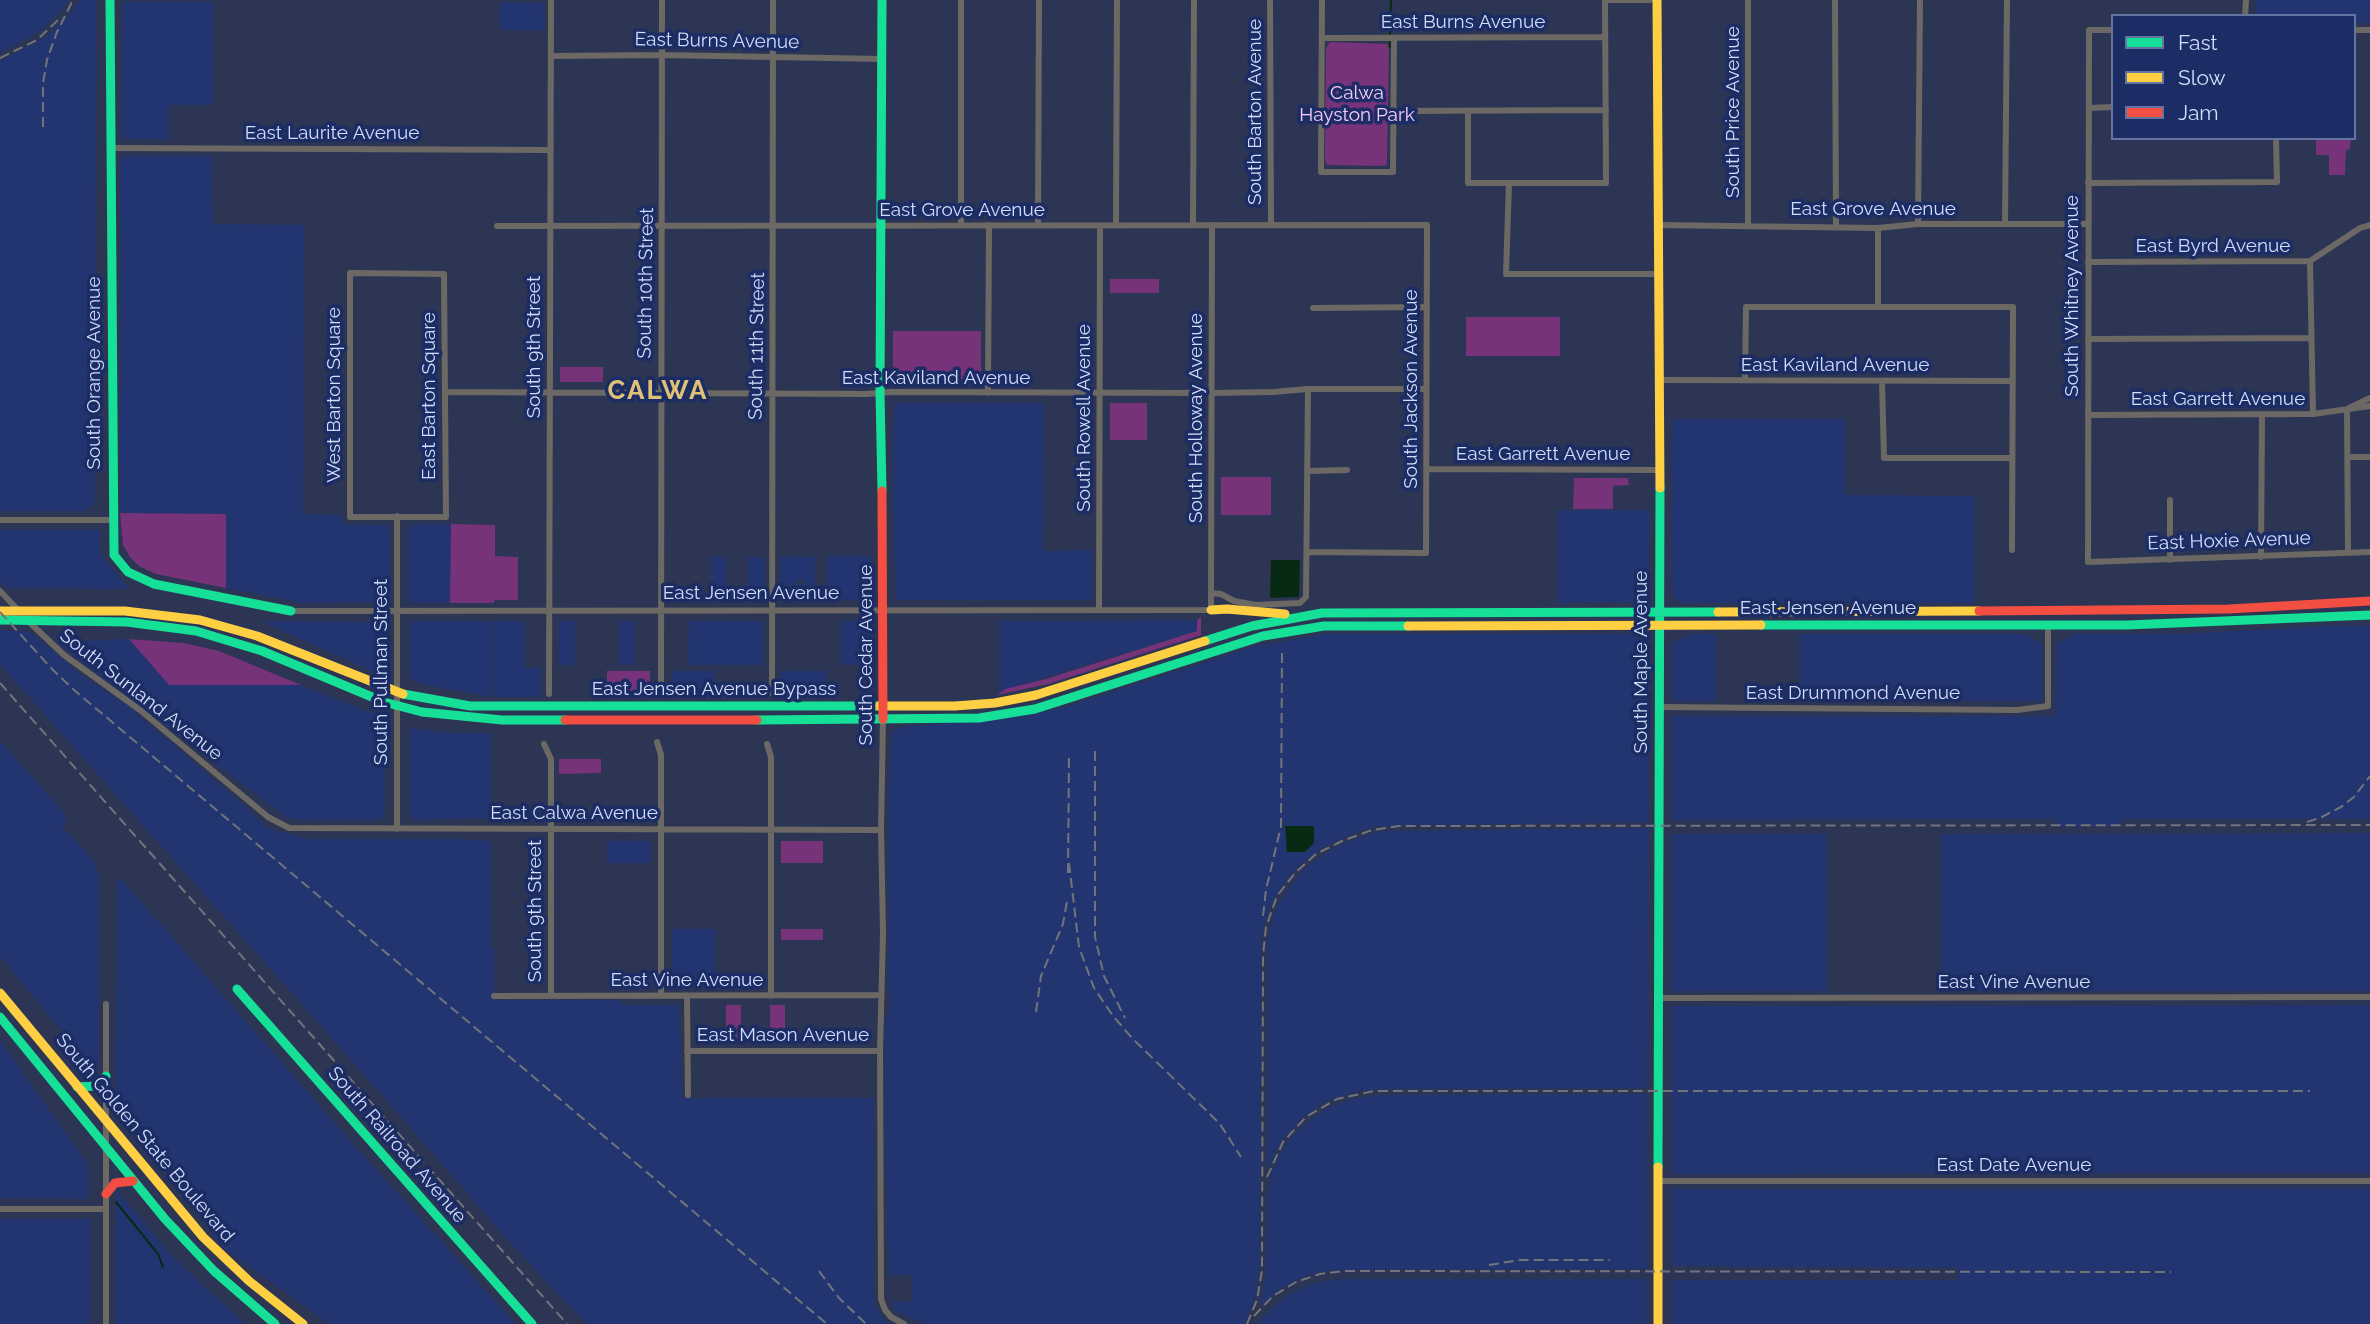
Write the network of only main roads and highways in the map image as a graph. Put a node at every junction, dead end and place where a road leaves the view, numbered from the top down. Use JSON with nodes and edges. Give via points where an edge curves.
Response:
{"nodes":[{"id":1,"x":110,"y":0,"type":"edge"},
{"id":2,"x":882,"y":0,"type":"edge"},
{"id":3,"x":1657,"y":0,"type":"edge"},
{"id":4,"x":2370,"y":601,"type":"edge"},
{"id":5,"x":1211,"y":610,"type":"road end"},
{"id":6,"x":0,"y":611,"type":"edge"},
{"id":7,"x":291,"y":611,"type":"road end"},
{"id":8,"x":1659,"y":611,"type":"junction"},
{"id":9,"x":1305,"y":615,"type":"junction"},
{"id":10,"x":2370,"y":615,"type":"edge"},
{"id":11,"x":0,"y":620,"type":"edge"},
{"id":12,"x":1658,"y":625,"type":"junction"},
{"id":13,"x":1286,"y":631,"type":"joint"},
{"id":14,"x":883,"y":706,"type":"junction"},
{"id":15,"x":883,"y":719,"type":"junction"},
{"id":16,"x":237,"y":989,"type":"dead end"},
{"id":17,"x":0,"y":993,"type":"edge"},
{"id":18,"x":0,"y":1017,"type":"edge"},
{"id":19,"x":106,"y":1076,"type":"road end"},
{"id":20,"x":77,"y":1087,"type":"junction"},
{"id":21,"x":134,"y":1181,"type":"junction"},
{"id":22,"x":106,"y":1194,"type":"road end"},
{"id":23,"x":275,"y":1324,"type":"edge"},
{"id":24,"x":303,"y":1324,"type":"edge"},
{"id":25,"x":532,"y":1324,"type":"edge"},
{"id":26,"x":1658,"y":1324,"type":"edge"}],
"edges":[{"from":1,"to":7,"type":"main road","name":"South Orange Avenue","via":[[114,555],[128,572],[154,584]]},
{"from":2,"to":14,"type":"main road","name":"South Cedar Avenue"},
{"from":3,"to":8,"type":"main road","name":"South Maple Avenue"},
{"from":4,"to":8,"type":"main road","name":"East Jensen Avenue","via":[[2114,611]]},
{"from":5,"to":9,"type":"main road"},
{"from":6,"to":14,"type":"main road","name":"East Jensen Avenue Bypass","via":[[169,614],[231,628],[396,693],[452,704]]},
{"from":8,"to":9,"type":"main road","name":"East Jensen Avenue"},
{"from":8,"to":12,"type":"main road","name":"South Maple Avenue"},
{"from":9,"to":14,"type":"main road","name":"East Jensen Avenue Bypass","via":[[1252,626],[1018,700]]},
{"from":10,"to":12,"type":"main road","name":"East Jensen Avenue","via":[[2225,623]]},
{"from":11,"to":15,"type":"main road","name":"East Jensen Avenue Bypass","via":[[127,621],[181,628],[227,639],[396,706],[439,715],[483,719]]},
{"from":12,"to":13,"type":"main road","name":"East Jensen Avenue","via":[[1352,625]]},
{"from":12,"to":26,"type":"main road","name":"South Maple Avenue"},
{"from":13,"to":15,"type":"main road","name":"East Jensen Avenue Bypass","via":[[1028,711],[979,718]]},
{"from":14,"to":15,"type":"main road","name":"South Cedar Avenue"},
{"from":16,"to":25,"type":"main road","name":"South Railroad Avenue"},
{"from":17,"to":20,"type":"main road","name":"South Golden State Boulevard"},
{"from":18,"to":21,"type":"main road","name":"South Golden State Boulevard"},
{"from":19,"to":20,"type":"main road","via":[[95,1086]]},
{"from":20,"to":24,"type":"main road","name":"South Golden State Boulevard","via":[[215,1250]]},
{"from":21,"to":22,"type":"main road","via":[[115,1183]]},
{"from":21,"to":23,"type":"main road","name":"South Golden State Boulevard","via":[[202,1259]]}]}
